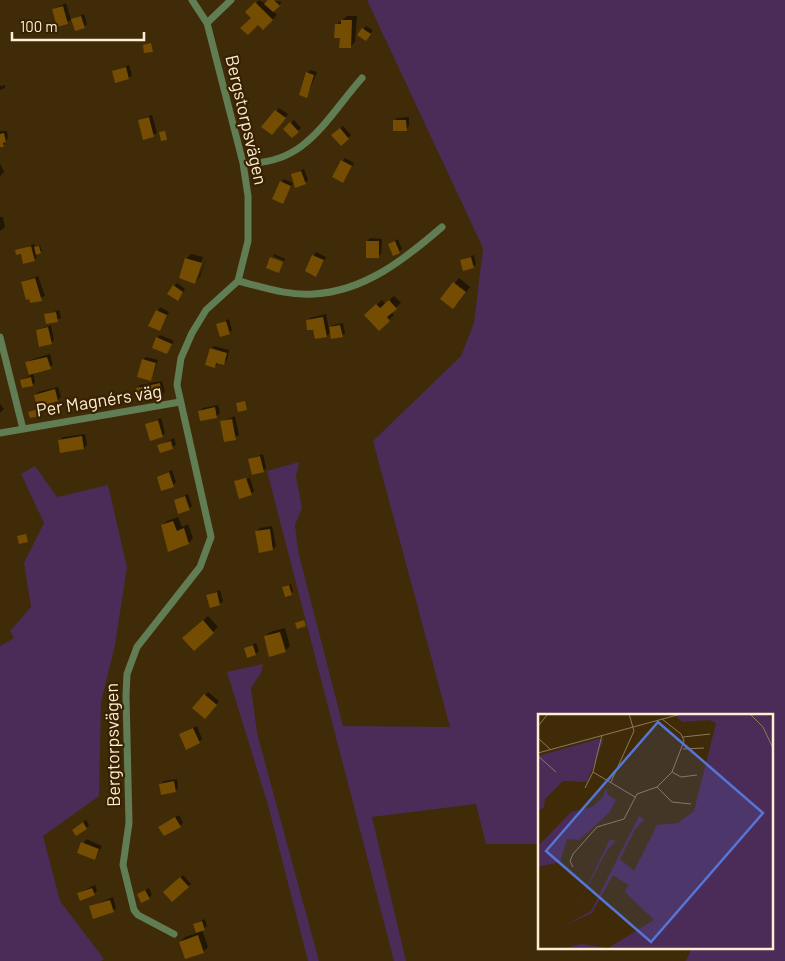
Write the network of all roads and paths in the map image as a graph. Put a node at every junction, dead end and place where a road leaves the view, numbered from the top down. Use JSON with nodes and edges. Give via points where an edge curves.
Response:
{"nodes":[{"id":1,"x":192,"y":0,"type":"edge"},
{"id":2,"x":231,"y":0,"type":"edge"},
{"id":3,"x":208,"y":23,"type":"junction"},
{"id":4,"x":362,"y":78,"type":"dead end"},
{"id":5,"x":243,"y":163,"type":"junction"},
{"id":6,"x":442,"y":227,"type":"dead end"},
{"id":7,"x":238,"y":281,"type":"junction"},
{"id":8,"x":0,"y":337,"type":"edge"},
{"id":9,"x":180,"y":402,"type":"junction"},
{"id":10,"x":23,"y":429,"type":"junction"},
{"id":11,"x":0,"y":433,"type":"edge"},
{"id":12,"x":174,"y":934,"type":"dead end"}],
"edges":[{"from":1,"to":3,"type":"street","name":"Bergstorpsvägen"},
{"from":2,"to":3,"type":"street"},
{"from":3,"to":5,"type":"street","name":"Bergstorpsvägen"},
{"from":4,"to":5,"type":"street","via":[[301,148],[271,162]]},
{"from":5,"to":7,"type":"street","name":"Bergstorpsvägen","via":[[248,196],[248,241]]},
{"from":6,"to":7,"type":"street","via":[[394,266],[356,286],[314,294],[272,290]]},
{"from":7,"to":9,"type":"street","name":"Bergtorpsvägen","via":[[206,310],[192,334],[181,358]]},
{"from":8,"to":10,"type":"street","name":"Per Magnérs väg"},
{"from":9,"to":10,"type":"street","name":"Per Magnérs väg"},
{"from":9,"to":12,"type":"street","name":"Bergtorpsvägen","via":[[211,537],[200,567],[137,647],[127,674],[129,823],[123,865],[138,915]]},
{"from":10,"to":11,"type":"street","name":"Per Magnérs väg"}]}
